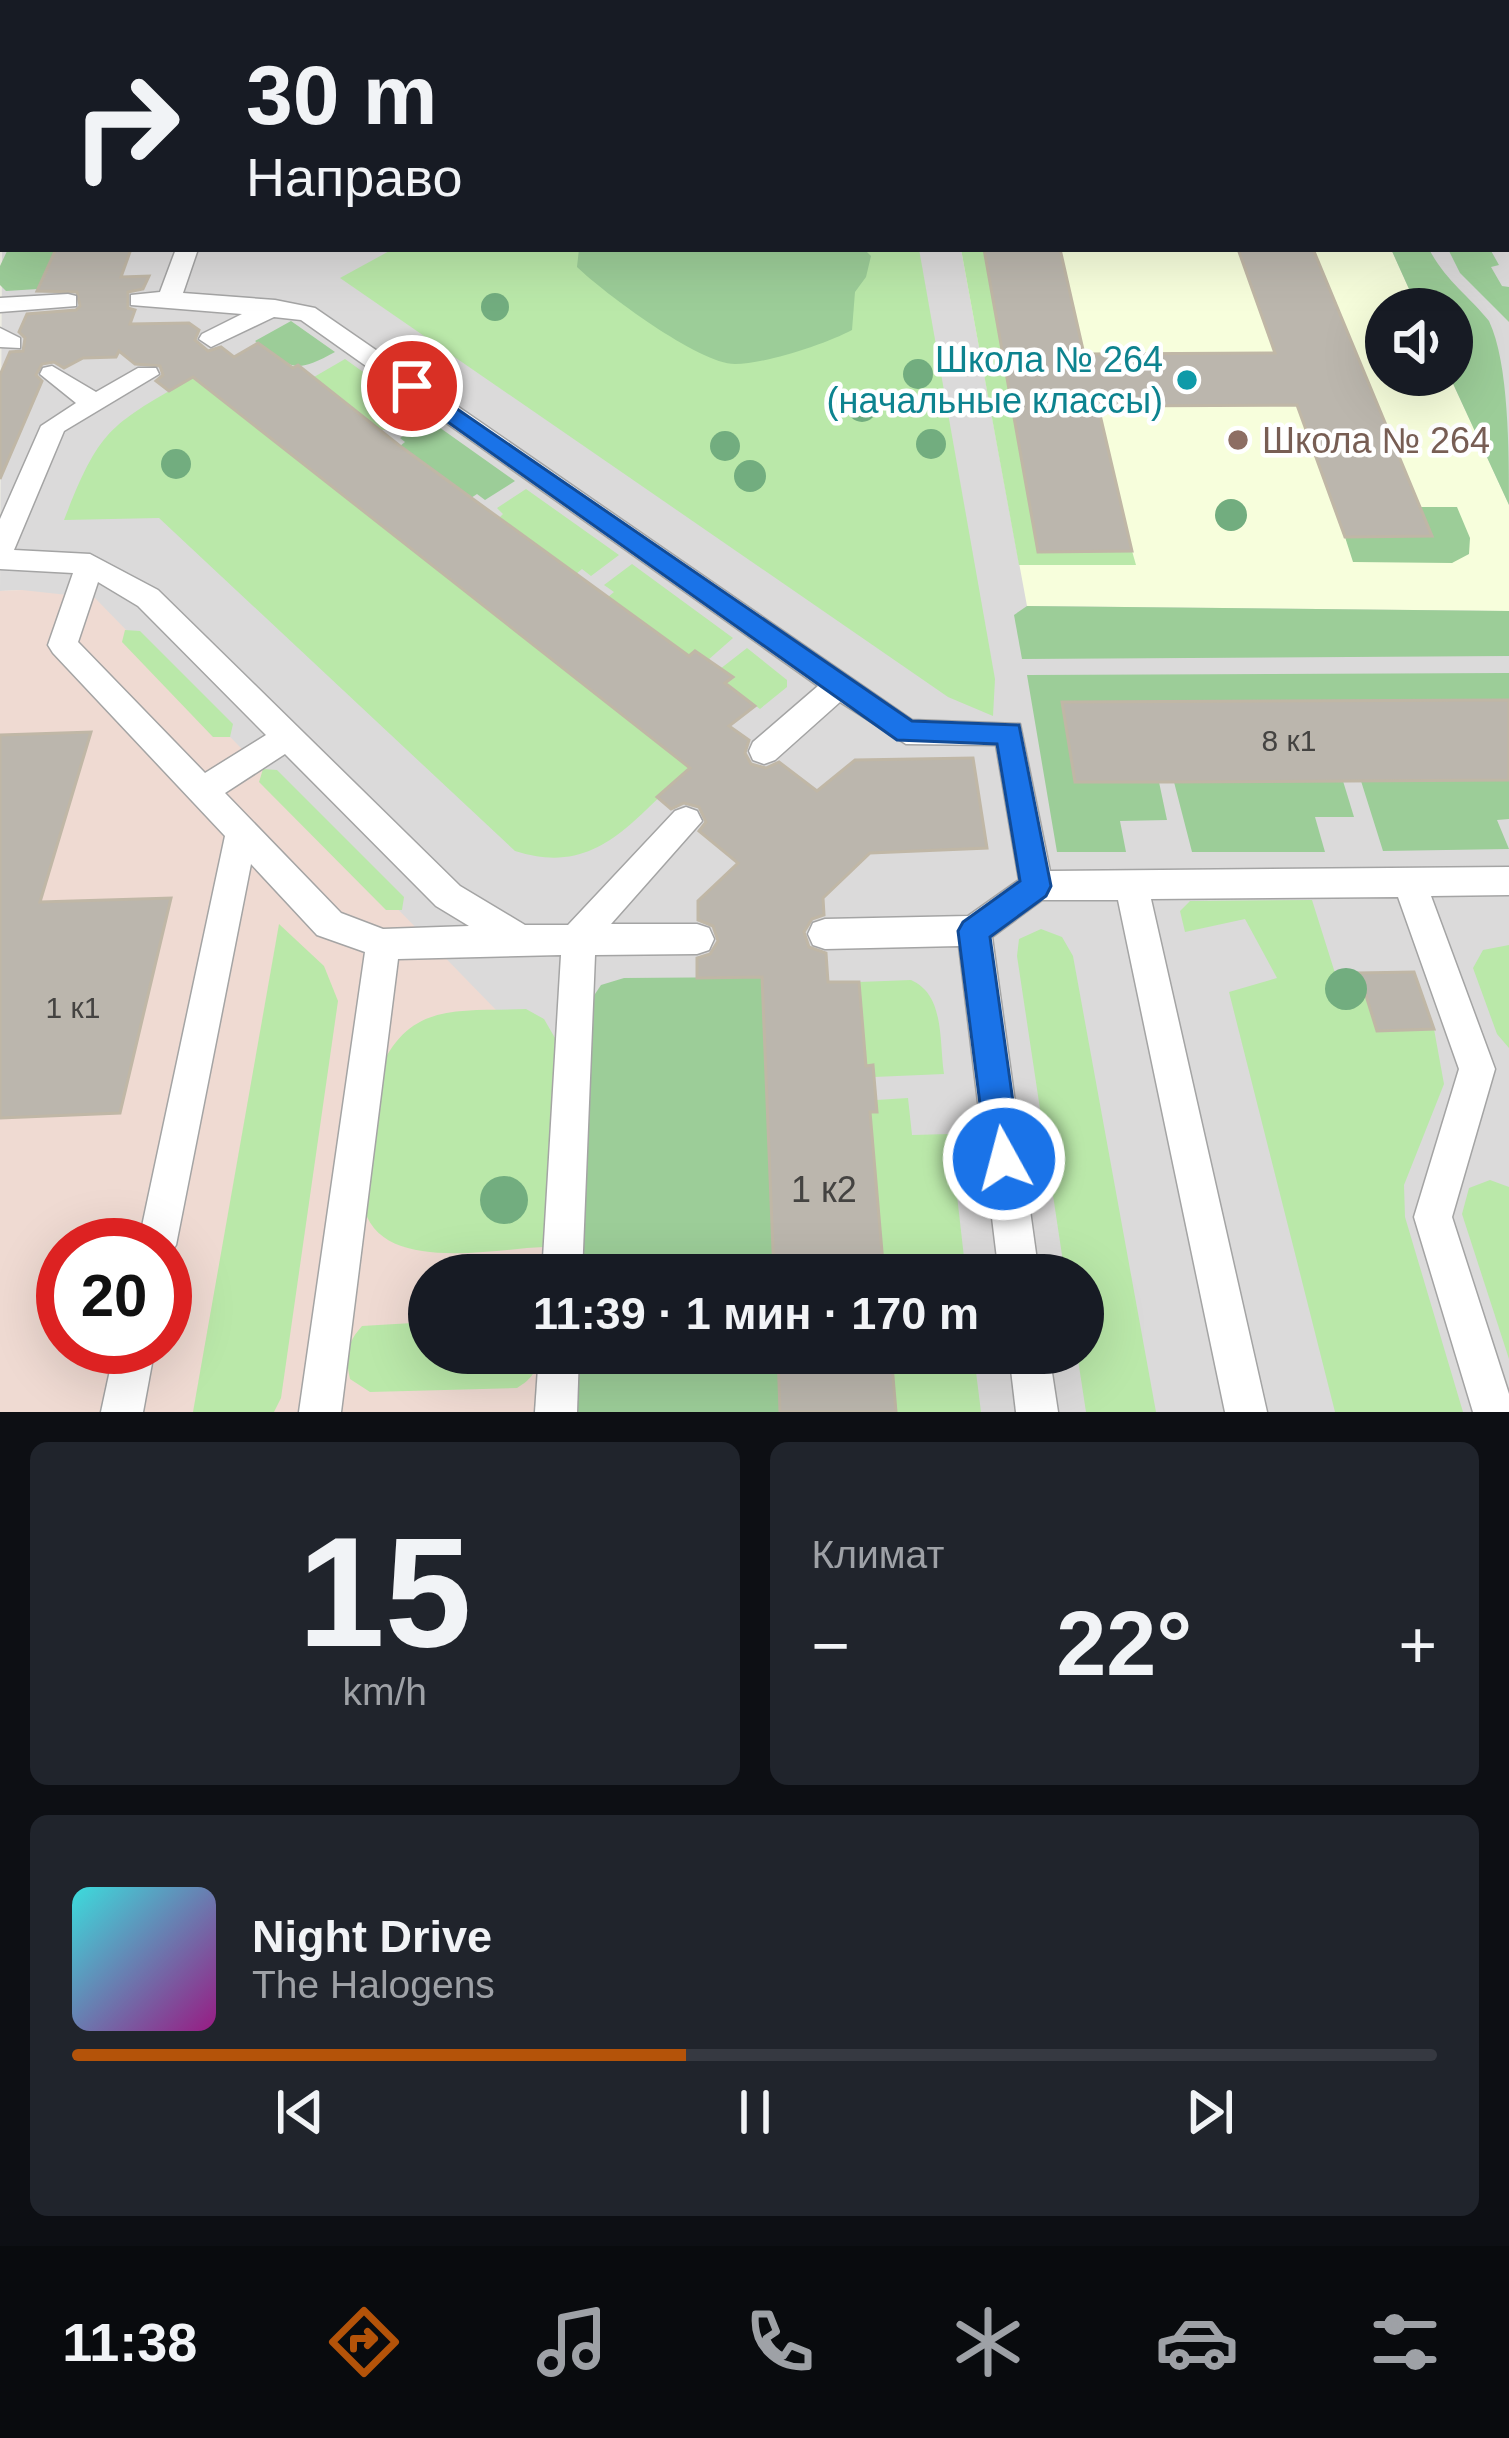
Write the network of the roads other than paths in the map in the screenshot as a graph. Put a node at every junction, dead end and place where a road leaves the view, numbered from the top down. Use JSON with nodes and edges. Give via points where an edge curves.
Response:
{"nodes":[{"id":1,"x":186,"y":252,"type":"edge"},
{"id":2,"x":169,"y":299,"type":"junction"},
{"id":3,"x":139,"y":300,"type":"dead end"},
{"id":4,"x":68,"y":302,"type":"dead end"},
{"id":5,"x":0,"y":305,"type":"edge"},
{"id":6,"x":276,"y":307,"type":"junction"},
{"id":7,"x":211,"y":339,"type":"dead end"},
{"id":8,"x":52,"y":374,"type":"dead end"},
{"id":9,"x":147,"y":374,"type":"dead end"},
{"id":10,"x":93,"y":402,"type":"junction"},
{"id":11,"x":0,"y":554,"type":"edge"},
{"id":12,"x":90,"y":564,"type":"junction"},
{"id":13,"x":839,"y":685,"type":"junction"},
{"id":14,"x":287,"y":737,"type":"junction"},
{"id":15,"x":764,"y":751,"type":"dead end"},
{"id":16,"x":200,"y":793,"type":"junction"},
{"id":17,"x":686,"y":820,"type":"dead end"},
{"id":18,"x":242,"y":834,"type":"junction"},
{"id":19,"x":1509,"y":881,"type":"edge"},
{"id":20,"x":1410,"y":884,"type":"junction"},
{"id":21,"x":1036,"y":886,"type":"junction"},
{"id":22,"x":1132,"y":886,"type":"junction"},
{"id":23,"x":974,"y":931,"type":"junction"},
{"id":24,"x":825,"y":934,"type":"dead end"},
{"id":25,"x":579,"y":936,"type":"junction"},
{"id":26,"x":697,"y":939,"type":"dead end"},
{"id":27,"x":520,"y":940,"type":"junction"},
{"id":28,"x":383,"y":944,"type":"junction"},
{"id":29,"x":163,"y":1218,"type":"edge"},
{"id":30,"x":563,"y":1254,"type":"edge"},
{"id":31,"x":1016,"y":1254,"type":"edge"},
{"id":32,"x":130,"y":1374,"type":"edge"},
{"id":33,"x":558,"y":1374,"type":"edge"},
{"id":34,"x":1031,"y":1374,"type":"edge"},
{"id":35,"x":122,"y":1412,"type":"edge"},
{"id":36,"x":320,"y":1412,"type":"edge"},
{"id":37,"x":556,"y":1412,"type":"edge"},
{"id":38,"x":1036,"y":1412,"type":"edge"},
{"id":39,"x":1246,"y":1412,"type":"edge"},
{"id":40,"x":1494,"y":1412,"type":"edge"}],
"edges":[{"from":1,"to":2,"type":"lane"},
{"from":2,"to":3,"type":"lane"},
{"from":2,"to":6,"type":"lane"},
{"from":4,"to":5,"type":"lane"},
{"from":6,"to":7,"type":"lane"},
{"from":6,"to":13,"type":"lane","via":[[307,313]]},
{"from":8,"to":10,"type":"lane"},
{"from":9,"to":10,"type":"lane"},
{"from":10,"to":11,"type":"lane","via":[[45,440]]},
{"from":11,"to":12,"type":"lane"},
{"from":12,"to":14,"type":"lane","via":[[148,598]]},
{"from":12,"to":16,"type":"lane","via":[[63,645]]},
{"from":13,"to":15,"type":"lane"},
{"from":13,"to":21,"type":"lane","via":[[907,732],[1010,733]]},
{"from":14,"to":16,"type":"lane"},
{"from":14,"to":27,"type":"lane","via":[[448,896]]},
{"from":16,"to":18,"type":"lane"},
{"from":17,"to":25,"type":"lane"},
{"from":18,"to":28,"type":"lane","via":[[329,924]]},
{"from":18,"to":29,"type":"lane"},
{"from":19,"to":20,"type":"lane"},
{"from":20,"to":22,"type":"lane"},
{"from":20,"to":40,"type":"lane","via":[[1478,1069],[1433,1217]]},
{"from":21,"to":22,"type":"lane"},
{"from":21,"to":23,"type":"lane"},
{"from":22,"to":39,"type":"lane"},
{"from":23,"to":24,"type":"lane"},
{"from":23,"to":31,"type":"lane"},
{"from":25,"to":26,"type":"lane"},
{"from":25,"to":27,"type":"lane"},
{"from":25,"to":30,"type":"lane"},
{"from":27,"to":28,"type":"lane"},
{"from":28,"to":36,"type":"lane"},
{"from":32,"to":35,"type":"lane"},
{"from":33,"to":37,"type":"lane"},
{"from":34,"to":38,"type":"lane"}]}
